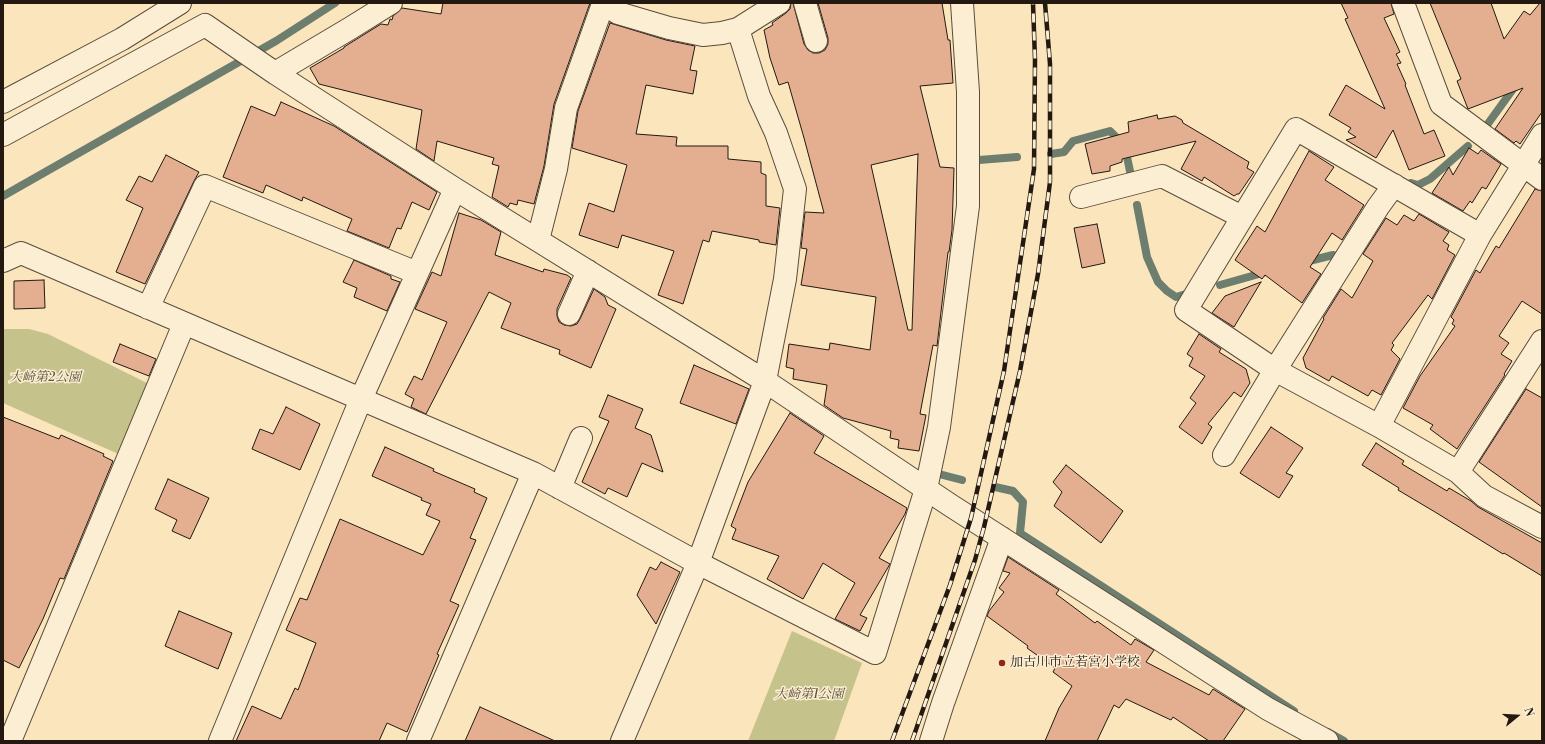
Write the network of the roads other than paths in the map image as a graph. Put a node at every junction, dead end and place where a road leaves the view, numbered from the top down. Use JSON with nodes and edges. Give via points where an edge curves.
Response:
{"nodes":[{"id":1,"x":180,"y":3,"type":"edge"},
{"id":2,"x":391,"y":3,"type":"edge"},
{"id":3,"x":603,"y":3,"type":"edge"},
{"id":4,"x":779,"y":3,"type":"edge"},
{"id":5,"x":805,"y":3,"type":"edge"},
{"id":6,"x":962,"y":3,"type":"edge"},
{"id":7,"x":1403,"y":3,"type":"edge"},
{"id":8,"x":738,"y":28,"type":"junction"},
{"id":9,"x":816,"y":41,"type":"dead end"},
{"id":10,"x":275,"y":73,"type":"junction"},
{"id":11,"x":3,"y":102,"type":"edge"},
{"id":12,"x":3,"y":135,"type":"edge"},
{"id":13,"x":1542,"y":135,"type":"edge"},
{"id":14,"x":1522,"y":165,"type":"junction"},
{"id":15,"x":1542,"y":179,"type":"edge"},
{"id":16,"x":1394,"y":185,"type":"junction"},
{"id":17,"x":454,"y":189,"type":"junction"},
{"id":18,"x":1081,"y":196,"type":"dead end"},
{"id":19,"x":1242,"y":217,"type":"junction"},
{"id":20,"x":1480,"y":235,"type":"junction"},
{"id":21,"x":538,"y":240,"type":"junction"},
{"id":22,"x":3,"y":261,"type":"edge"},
{"id":23,"x":588,"y":271,"type":"junction"},
{"id":24,"x":417,"y":273,"type":"junction"},
{"id":25,"x":148,"y":308,"type":"junction"},
{"id":26,"x":569,"y":314,"type":"dead end"},
{"id":27,"x":184,"y":324,"type":"junction"},
{"id":28,"x":1542,"y":341,"type":"edge"},
{"id":29,"x":1275,"y":370,"type":"junction"},
{"id":30,"x":764,"y":381,"type":"junction"},
{"id":31,"x":361,"y":399,"type":"junction"},
{"id":32,"x":1379,"y":426,"type":"junction"},
{"id":33,"x":581,"y":438,"type":"dead end"},
{"id":34,"x":1224,"y":455,"type":"dead end"},
{"id":35,"x":1458,"y":472,"type":"junction"},
{"id":36,"x":533,"y":473,"type":"junction"},
{"id":37,"x":560,"y":488,"type":"junction"},
{"id":38,"x":926,"y":489,"type":"junction"},
{"id":39,"x":1542,"y":527,"type":"edge"},
{"id":40,"x":1002,"y":538,"type":"junction"},
{"id":41,"x":698,"y":563,"type":"junction"},
{"id":42,"x":10,"y":741,"type":"edge"},
{"id":43,"x":220,"y":741,"type":"edge"},
{"id":44,"x":418,"y":741,"type":"edge"},
{"id":45,"x":622,"y":741,"type":"edge"},
{"id":46,"x":931,"y":741,"type":"edge"},
{"id":47,"x":1327,"y":741,"type":"edge"}],
"edges":[{"from":1,"to":11,"type":"street","via":[[122,39]]},
{"from":2,"to":10,"type":"street"},
{"from":3,"to":8,"type":"street","via":[[618,13],[703,35]]},
{"from":3,"to":21,"type":"street","via":[[566,108],[556,169]]},
{"from":4,"to":8,"type":"street"},
{"from":5,"to":9,"type":"street"},
{"from":6,"to":38,"type":"street","via":[[968,92],[968,206],[939,427]]},
{"from":7,"to":14,"type":"street","via":[[1441,104]]},
{"from":8,"to":30,"type":"street","via":[[759,96],[776,133],[794,189],[785,279]]},
{"from":10,"to":12,"type":"street","via":[[205,25]]},
{"from":10,"to":17,"type":"street"},
{"from":13,"to":14,"type":"street"},
{"from":14,"to":15,"type":"street"},
{"from":14,"to":20,"type":"street"},
{"from":16,"to":19,"type":"street","via":[[1296,129]]},
{"from":16,"to":20,"type":"street"},
{"from":16,"to":29,"type":"street"},
{"from":17,"to":21,"type":"street"},
{"from":17,"to":24,"type":"street"},
{"from":18,"to":19,"type":"street","via":[[1162,176]]},
{"from":19,"to":29,"type":"street","via":[[1186,310]]},
{"from":20,"to":32,"type":"street"},
{"from":21,"to":23,"type":"street"},
{"from":22,"to":25,"type":"street","via":[[21,254]]},
{"from":23,"to":26,"type":"street"},
{"from":23,"to":30,"type":"street"},
{"from":24,"to":25,"type":"street","via":[[205,186]]},
{"from":24,"to":31,"type":"street"},
{"from":25,"to":27,"type":"street"},
{"from":27,"to":31,"type":"street"},
{"from":27,"to":42,"type":"street"},
{"from":28,"to":35,"type":"street"},
{"from":29,"to":32,"type":"street"},
{"from":29,"to":34,"type":"street"},
{"from":30,"to":38,"type":"street"},
{"from":30,"to":41,"type":"street"},
{"from":31,"to":36,"type":"street"},
{"from":31,"to":43,"type":"street"},
{"from":32,"to":35,"type":"street"},
{"from":33,"to":37,"type":"street"},
{"from":35,"to":39,"type":"street","via":[[1484,496]]},
{"from":36,"to":37,"type":"street"},
{"from":36,"to":44,"type":"street"},
{"from":37,"to":41,"type":"street"},
{"from":38,"to":40,"type":"street"},
{"from":38,"to":41,"type":"street","via":[[875,653]]},
{"from":40,"to":46,"type":"street"},
{"from":40,"to":47,"type":"street","via":[[1268,709]]},
{"from":41,"to":45,"type":"street"}]}
